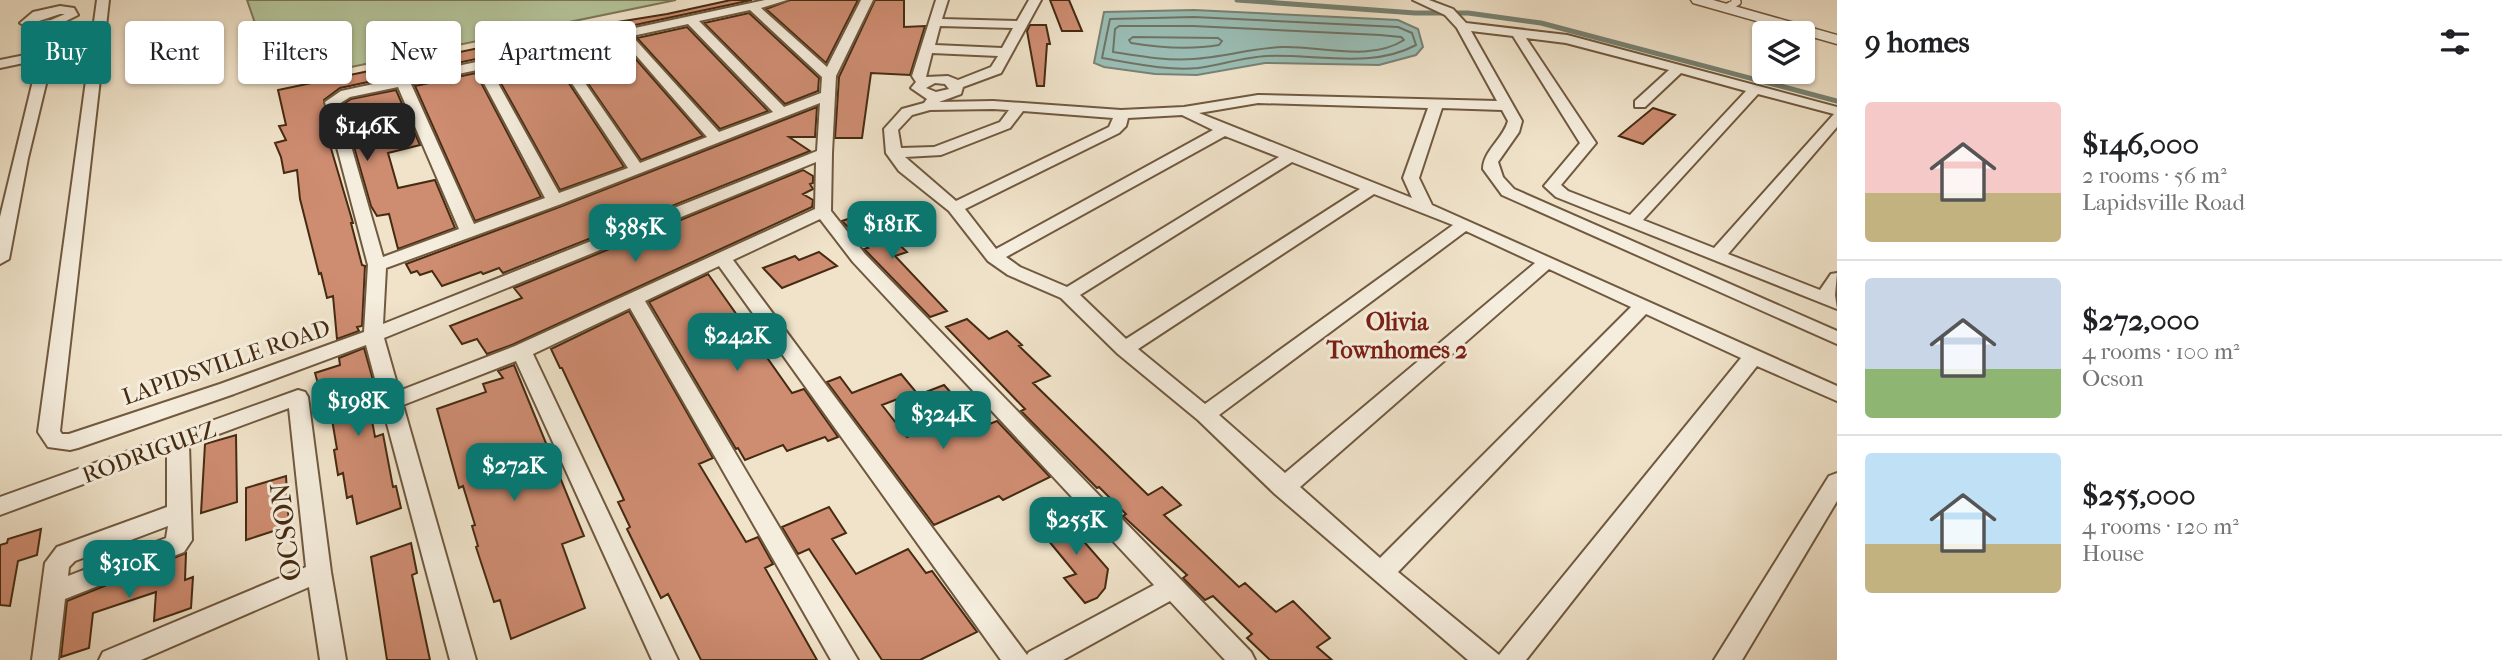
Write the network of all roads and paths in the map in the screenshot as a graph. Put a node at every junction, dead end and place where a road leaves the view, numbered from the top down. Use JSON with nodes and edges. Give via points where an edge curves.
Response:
{"nodes":[{"id":1,"x":103,"y":0,"type":"edge"},
{"id":2,"x":781,"y":0,"type":"edge"},
{"id":3,"x":867,"y":0,"type":"edge"},
{"id":4,"x":942,"y":0,"type":"edge"},
{"id":5,"x":1035,"y":0,"type":"edge"},
{"id":6,"x":1419,"y":0,"type":"edge"},
{"id":7,"x":1698,"y":0,"type":"edge"},
{"id":8,"x":1730,"y":4,"type":"edge"},
{"id":9,"x":55,"y":5,"type":"edge"},
{"id":10,"x":752,"y":6,"type":"junction"},
{"id":11,"x":691,"y":20,"type":"junction"},
{"id":12,"x":27,"y":21,"type":"edge"},
{"id":13,"x":59,"y":21,"type":"edge"},
{"id":14,"x":1457,"y":21,"type":"junction"},
{"id":15,"x":936,"y":22,"type":"junction"},
{"id":16,"x":1020,"y":25,"type":"junction"},
{"id":17,"x":636,"y":31,"type":"edge"},
{"id":18,"x":1517,"y":33,"type":"junction"},
{"id":19,"x":1837,"y":40,"type":"edge"},
{"id":20,"x":636,"y":48,"type":"edge"},
{"id":21,"x":928,"y":49,"type":"junction"},
{"id":22,"x":1007,"y":52,"type":"junction"},
{"id":23,"x":21,"y":60,"type":"edge"},
{"id":24,"x":0,"y":64,"type":"edge"},
{"id":25,"x":1680,"y":67,"type":"junction"},
{"id":26,"x":923,"y":82,"type":"junction"},
{"id":27,"x":39,"y":84,"type":"edge"},
{"id":28,"x":393,"y":84,"type":"edge"},
{"id":29,"x":403,"y":84,"type":"edge"},
{"id":30,"x":492,"y":84,"type":"edge"},
{"id":31,"x":579,"y":84,"type":"edge"},
{"id":32,"x":829,"y":85,"type":"junction"},
{"id":33,"x":957,"y":85,"type":"junction"},
{"id":34,"x":1755,"y":89,"type":"junction"},
{"id":35,"x":932,"y":101,"type":"junction"},
{"id":36,"x":1436,"y":104,"type":"junction"},
{"id":37,"x":1640,"y":104,"type":"dead end"},
{"id":38,"x":1508,"y":106,"type":"junction"},
{"id":39,"x":1018,"y":107,"type":"junction"},
{"id":40,"x":1184,"y":111,"type":"junction"},
{"id":41,"x":1837,"y":111,"type":"edge"},
{"id":42,"x":782,"y":113,"type":"junction"},
{"id":43,"x":1121,"y":114,"type":"junction"},
{"id":44,"x":1837,"y":118,"type":"edge"},
{"id":45,"x":1224,"y":130,"type":"junction"},
{"id":46,"x":717,"y":139,"type":"junction"},
{"id":47,"x":824,"y":153,"type":"junction"},
{"id":48,"x":894,"y":153,"type":"junction"},
{"id":49,"x":1290,"y":157,"type":"junction"},
{"id":50,"x":20,"y":159,"type":"junction"},
{"id":51,"x":0,"y":164,"type":"edge"},
{"id":52,"x":637,"y":170,"type":"junction"},
{"id":53,"x":1371,"y":189,"type":"junction"},
{"id":54,"x":555,"y":201,"type":"junction"},
{"id":55,"x":955,"y":208,"type":"junction"},
{"id":56,"x":1426,"y":210,"type":"junction"},
{"id":57,"x":824,"y":211,"type":"junction"},
{"id":58,"x":1633,"y":221,"type":"junction"},
{"id":59,"x":1465,"y":224,"type":"junction"},
{"id":60,"x":468,"y":232,"type":"junction"},
{"id":61,"x":1718,"y":255,"type":"junction"},
{"id":62,"x":994,"y":257,"type":"junction"},
{"id":63,"x":0,"y":259,"type":"edge"},
{"id":64,"x":723,"y":259,"type":"junction"},
{"id":65,"x":1547,"y":262,"type":"junction"},
{"id":66,"x":377,"y":265,"type":"junction"},
{"id":67,"x":1837,"y":278,"type":"edge"},
{"id":68,"x":1068,"y":294,"type":"junction"},
{"id":69,"x":635,"y":300,"type":"junction"},
{"id":70,"x":1831,"y":300,"type":"edge"},
{"id":71,"x":1643,"y":306,"type":"junction"},
{"id":72,"x":373,"y":335,"type":"junction"},
{"id":73,"x":1837,"y":338,"type":"edge"},
{"id":74,"x":1125,"y":349,"type":"junction"},
{"id":75,"x":522,"y":351,"type":"junction"},
{"id":76,"x":1754,"y":356,"type":"junction"},
{"id":77,"x":1837,"y":394,"type":"edge"},
{"id":78,"x":298,"y":397,"type":"joint"},
{"id":79,"x":393,"y":401,"type":"junction"},
{"id":80,"x":1205,"y":415,"type":"junction"},
{"id":81,"x":178,"y":442,"type":"junction"},
{"id":82,"x":1837,"y":482,"type":"edge"},
{"id":83,"x":1283,"y":488,"type":"junction"},
{"id":84,"x":0,"y":506,"type":"edge"},
{"id":85,"x":319,"y":572,"type":"junction"},
{"id":86,"x":1381,"y":573,"type":"junction"},
{"id":87,"x":1173,"y":587,"type":"junction"},
{"id":88,"x":45,"y":660,"type":"edge"},
{"id":89,"x":112,"y":660,"type":"edge"},
{"id":90,"x":332,"y":660,"type":"edge"},
{"id":91,"x":463,"y":660,"type":"edge"},
{"id":92,"x":665,"y":660,"type":"edge"},
{"id":93,"x":845,"y":660,"type":"edge"},
{"id":94,"x":1016,"y":660,"type":"edge"},
{"id":95,"x":1038,"y":660,"type":"edge"},
{"id":96,"x":1242,"y":660,"type":"edge"},
{"id":97,"x":1488,"y":660,"type":"edge"},
{"id":98,"x":1510,"y":660,"type":"edge"},
{"id":99,"x":1727,"y":660,"type":"edge"}],
"edges":[{"from":1,"to":72,"type":"street","name":"LAPIDSVILLE ROAD","via":[[49,432],[56,440],[69,442]]},
{"from":2,"to":10,"type":"street"},
{"from":3,"to":32,"type":"street"},
{"from":4,"to":15,"type":"street"},
{"from":5,"to":16,"type":"street"},
{"from":6,"to":14,"type":"street"},
{"from":7,"to":8,"type":"street"},
{"from":8,"to":19,"type":"street"},
{"from":9,"to":12,"type":"street"},
{"from":9,"to":13,"type":"street","via":[[72,13]]},
{"from":10,"to":11,"type":"street"},
{"from":10,"to":32,"type":"street"},
{"from":11,"to":17,"type":"street"},
{"from":11,"to":42,"type":"street"},
{"from":14,"to":18,"type":"street"},
{"from":14,"to":38,"type":"street"},
{"from":15,"to":16,"type":"street"},
{"from":15,"to":21,"type":"street"},
{"from":16,"to":22,"type":"street"},
{"from":18,"to":25,"type":"street"},
{"from":18,"to":58,"type":"street","via":[[1588,143],[1552,186]]},
{"from":20,"to":46,"type":"street"},
{"from":21,"to":22,"type":"street"},
{"from":21,"to":26,"type":"street","via":[[919,76]]},
{"from":22,"to":33,"type":"street","via":[[996,70]]},
{"from":23,"to":24,"type":"street"},
{"from":25,"to":34,"type":"street"},
{"from":25,"to":37,"type":"street"},
{"from":26,"to":33,"type":"street","via":[[948,80]]},
{"from":26,"to":35,"type":"street","via":[[918,88]]},
{"from":27,"to":50,"type":"street"},
{"from":28,"to":66,"type":"street","via":[[346,94],[332,102]]},
{"from":29,"to":60,"type":"street"},
{"from":30,"to":54,"type":"street"},
{"from":31,"to":52,"type":"street"},
{"from":32,"to":42,"type":"street"},
{"from":32,"to":47,"type":"street"},
{"from":33,"to":35,"type":"street","via":[[957,91]]},
{"from":34,"to":41,"type":"street"},
{"from":34,"to":58,"type":"street"},
{"from":35,"to":39,"type":"street"},
{"from":35,"to":48,"type":"street","via":[[907,112],[891,129]]},
{"from":36,"to":38,"type":"street"},
{"from":36,"to":40,"type":"street","via":[[1258,99]]},
{"from":36,"to":56,"type":"street","via":[[1411,178]]},
{"from":38,"to":73,"type":"street","via":[[1515,121],[1514,134],[1490,158],[1489,166],[1494,179],[1508,192]]},
{"from":39,"to":43,"type":"street"},
{"from":39,"to":48,"type":"street","via":[[1005,125],[936,152]]},
{"from":40,"to":43,"type":"street"},
{"from":40,"to":45,"type":"street"},
{"from":42,"to":46,"type":"street"},
{"from":43,"to":55,"type":"street","via":[[1114,130]]},
{"from":44,"to":61,"type":"street"},
{"from":45,"to":49,"type":"street"},
{"from":45,"to":62,"type":"street"},
{"from":46,"to":52,"type":"street"},
{"from":47,"to":57,"type":"street"},
{"from":47,"to":72,"type":"street","name":"LAPIDSVILLE ROAD"},
{"from":48,"to":55,"type":"street","via":[[905,169]]},
{"from":49,"to":53,"type":"street"},
{"from":49,"to":68,"type":"street"},
{"from":50,"to":51,"type":"street"},
{"from":50,"to":63,"type":"street"},
{"from":52,"to":54,"type":"street"},
{"from":53,"to":56,"type":"street"},
{"from":53,"to":74,"type":"street"},
{"from":54,"to":60,"type":"street"},
{"from":55,"to":62,"type":"street"},
{"from":56,"to":59,"type":"street"},
{"from":57,"to":64,"type":"street"},
{"from":57,"to":87,"type":"street","via":[[859,258]]},
{"from":58,"to":61,"type":"street"},
{"from":59,"to":65,"type":"street"},
{"from":59,"to":80,"type":"street"},
{"from":60,"to":66,"type":"street"},
{"from":61,"to":70,"type":"street"},
{"from":62,"to":68,"type":"street","via":[[1014,271]]},
{"from":64,"to":69,"type":"street"},
{"from":64,"to":94,"type":"street"},
{"from":65,"to":71,"type":"street"},
{"from":65,"to":83,"type":"street"},
{"from":66,"to":72,"type":"street"},
{"from":67,"to":70,"type":"street"},
{"from":68,"to":74,"type":"street"},
{"from":69,"to":75,"type":"street"},
{"from":69,"to":93,"type":"street"},
{"from":71,"to":76,"type":"street"},
{"from":71,"to":86,"type":"street"},
{"from":72,"to":79,"type":"street"},
{"from":74,"to":80,"type":"street"},
{"from":75,"to":79,"type":"street"},
{"from":75,"to":92,"type":"street"},
{"from":76,"to":77,"type":"street"},
{"from":76,"to":98,"type":"street"},
{"from":78,"to":81,"type":"street","name":"RODRIGUEZ"},
{"from":78,"to":85,"type":"street","name":"OCSON"},
{"from":79,"to":91,"type":"street"},
{"from":80,"to":83,"type":"street"},
{"from":81,"to":84,"type":"street","name":"RODRIGUEZ"},
{"from":81,"to":88,"type":"street","via":[[180,540],[54,592]]},
{"from":82,"to":99,"type":"street"},
{"from":83,"to":86,"type":"street"},
{"from":85,"to":89,"type":"street"},
{"from":85,"to":90,"type":"street","name":"OCSON"},
{"from":86,"to":97,"type":"street"},
{"from":87,"to":95,"type":"street"},
{"from":87,"to":96,"type":"street"}]}
